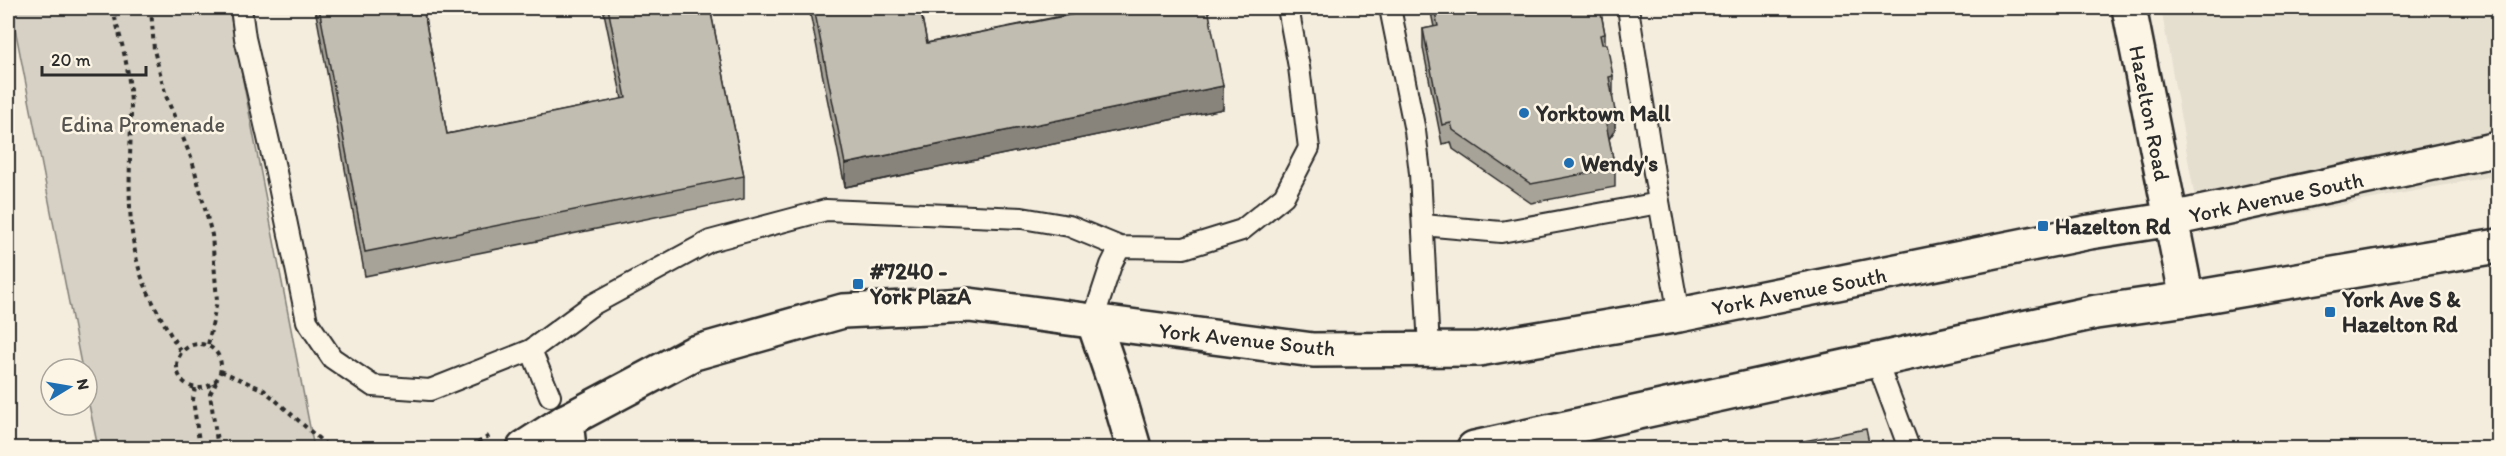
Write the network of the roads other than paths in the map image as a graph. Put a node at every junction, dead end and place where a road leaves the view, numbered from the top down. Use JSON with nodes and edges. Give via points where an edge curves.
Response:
{"nodes":[{"id":1,"x":241,"y":8,"type":"edge"},
{"id":2,"x":1288,"y":8,"type":"edge"},
{"id":3,"x":1390,"y":8,"type":"edge"},
{"id":4,"x":1628,"y":8,"type":"edge"},
{"id":5,"x":2129,"y":8,"type":"edge"},
{"id":6,"x":2499,"y":149,"type":"edge"},
{"id":7,"x":1659,"y":203,"type":"junction"},
{"id":8,"x":2172,"y":219,"type":"junction"},
{"id":9,"x":1423,"y":225,"type":"junction"},
{"id":10,"x":2499,"y":246,"type":"edge"},
{"id":11,"x":1120,"y":247,"type":"junction"},
{"id":12,"x":2187,"y":299,"type":"junction"},
{"id":13,"x":1679,"y":315,"type":"junction"},
{"id":14,"x":1093,"y":320,"type":"junction"},
{"id":15,"x":1429,"y":349,"type":"junction"},
{"id":16,"x":531,"y":350,"type":"junction"},
{"id":17,"x":1876,"y":359,"type":"junction"},
{"id":18,"x":562,"y":422,"type":"edge"},
{"id":19,"x":524,"y":448,"type":"edge"},
{"id":20,"x":1134,"y":448,"type":"edge"},
{"id":21,"x":1474,"y":448,"type":"edge"},
{"id":22,"x":1909,"y":448,"type":"edge"}],
"edges":[{"from":1,"to":16,"type":"lane","via":[[307,321],[332,358],[373,386],[430,390]]},
{"from":2,"to":11,"type":"lane","via":[[1309,148],[1284,196],[1242,230],[1184,248]]},
{"from":3,"to":9,"type":"lane","via":[[1415,131]]},
{"from":4,"to":7,"type":"lane"},
{"from":5,"to":8,"type":"street","name":"Hazelton Road"},
{"from":6,"to":8,"type":"street","name":"York Avenue South"},
{"from":7,"to":9,"type":"lane","via":[[1501,232]]},
{"from":7,"to":13,"type":"lane"},
{"from":8,"to":12,"type":"street","name":"Hazelton Road"},
{"from":8,"to":13,"type":"street","name":"York Avenue South"},
{"from":9,"to":15,"type":"lane"},
{"from":10,"to":12,"type":"street"},
{"from":11,"to":14,"type":"lane"},
{"from":11,"to":16,"type":"lane","via":[[1069,226],[1022,218],[826,210],[710,241],[592,305]]},
{"from":12,"to":17,"type":"street","via":[[2096,312]]},
{"from":13,"to":15,"type":"street","name":"York Avenue South","via":[[1479,349]]},
{"from":14,"to":15,"type":"street","name":"York Avenue South","via":[[1313,350]]},
{"from":14,"to":18,"type":"street","name":"York Avenue South","via":[[969,304],[843,311],[694,353]]},
{"from":14,"to":20,"type":"street"},
{"from":16,"to":18,"type":"lane"},
{"from":17,"to":21,"type":"street"},
{"from":17,"to":22,"type":"lane"},
{"from":18,"to":19,"type":"street","name":"York Avenue South"}]}
